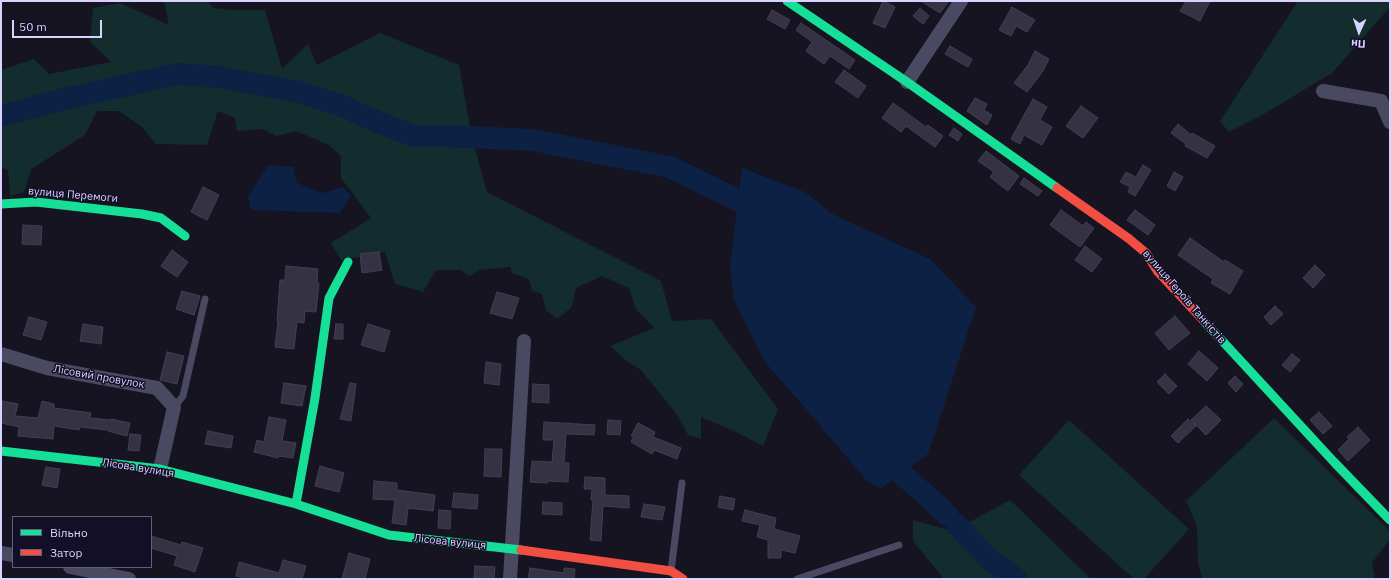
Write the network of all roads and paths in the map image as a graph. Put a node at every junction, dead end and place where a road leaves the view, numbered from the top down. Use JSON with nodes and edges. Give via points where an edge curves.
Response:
{"nodes":[{"id":1,"x":787,"y":1,"type":"edge"},
{"id":2,"x":961,"y":1,"type":"edge"},
{"id":3,"x":907,"y":82,"type":"junction"},
{"id":4,"x":1323,"y":91,"type":"dead end"},
{"id":5,"x":1390,"y":122,"type":"edge"},
{"id":6,"x":1,"y":204,"type":"edge"},
{"id":7,"x":184,"y":236,"type":"dead end"},
{"id":8,"x":348,"y":262,"type":"dead end"},
{"id":9,"x":205,"y":299,"type":"dead end"},
{"id":10,"x":524,"y":341,"type":"dead end"},
{"id":11,"x":1,"y":354,"type":"edge"},
{"id":12,"x":174,"y":406,"type":"junction"},
{"id":13,"x":1,"y":451,"type":"edge"},
{"id":14,"x":160,"y":469,"type":"junction"},
{"id":15,"x":682,"y":483,"type":"dead end"},
{"id":16,"x":296,"y":504,"type":"junction"},
{"id":17,"x":1390,"y":520,"type":"edge"},
{"id":18,"x":899,"y":545,"type":"dead end"},
{"id":19,"x":513,"y":549,"type":"junction"},
{"id":20,"x":1,"y":553,"type":"edge"},
{"id":21,"x":12,"y":555,"type":"edge"},
{"id":22,"x":75,"y":568,"type":"edge"},
{"id":23,"x":671,"y":571,"type":"junction"},
{"id":24,"x":129,"y":579,"type":"edge"},
{"id":25,"x":510,"y":579,"type":"edge"},
{"id":26,"x":683,"y":579,"type":"edge"},
{"id":27,"x":797,"y":579,"type":"edge"}],
"edges":[{"from":1,"to":3,"type":"street","name":"вулиця Героїв Танкістів"},
{"from":2,"to":3,"type":"street"},
{"from":3,"to":17,"type":"street","name":"вулиця Героїв Танкістів","via":[[1146,253],[1158,272]]},
{"from":4,"to":5,"type":"street","via":[[1381,101]]},
{"from":6,"to":7,"type":"street","name":"вулиця Перемоги","via":[[36,202],[142,214],[161,218]]},
{"from":8,"to":16,"type":"street","via":[[329,298]]},
{"from":9,"to":12,"type":"lane","via":[[183,396]]},
{"from":10,"to":19,"type":"street"},
{"from":11,"to":12,"type":"street","name":"Лісовий провулок","via":[[47,368],[157,388]]},
{"from":12,"to":14,"type":"street"},
{"from":13,"to":14,"type":"street","name":"Лісова вулиця"},
{"from":14,"to":16,"type":"street","name":"Лісова вулиця"},
{"from":15,"to":23,"type":"lane"},
{"from":16,"to":19,"type":"street","name":"Лісова вулиця","via":[[389,535]]},
{"from":18,"to":27,"type":"lane"},
{"from":19,"to":23,"type":"street","name":"Лісова вулиця"},
{"from":19,"to":25,"type":"street"},
{"from":20,"to":21,"type":"street"},
{"from":22,"to":24,"type":"street"},
{"from":23,"to":26,"type":"street","name":"Лісова вулиця"}]}
